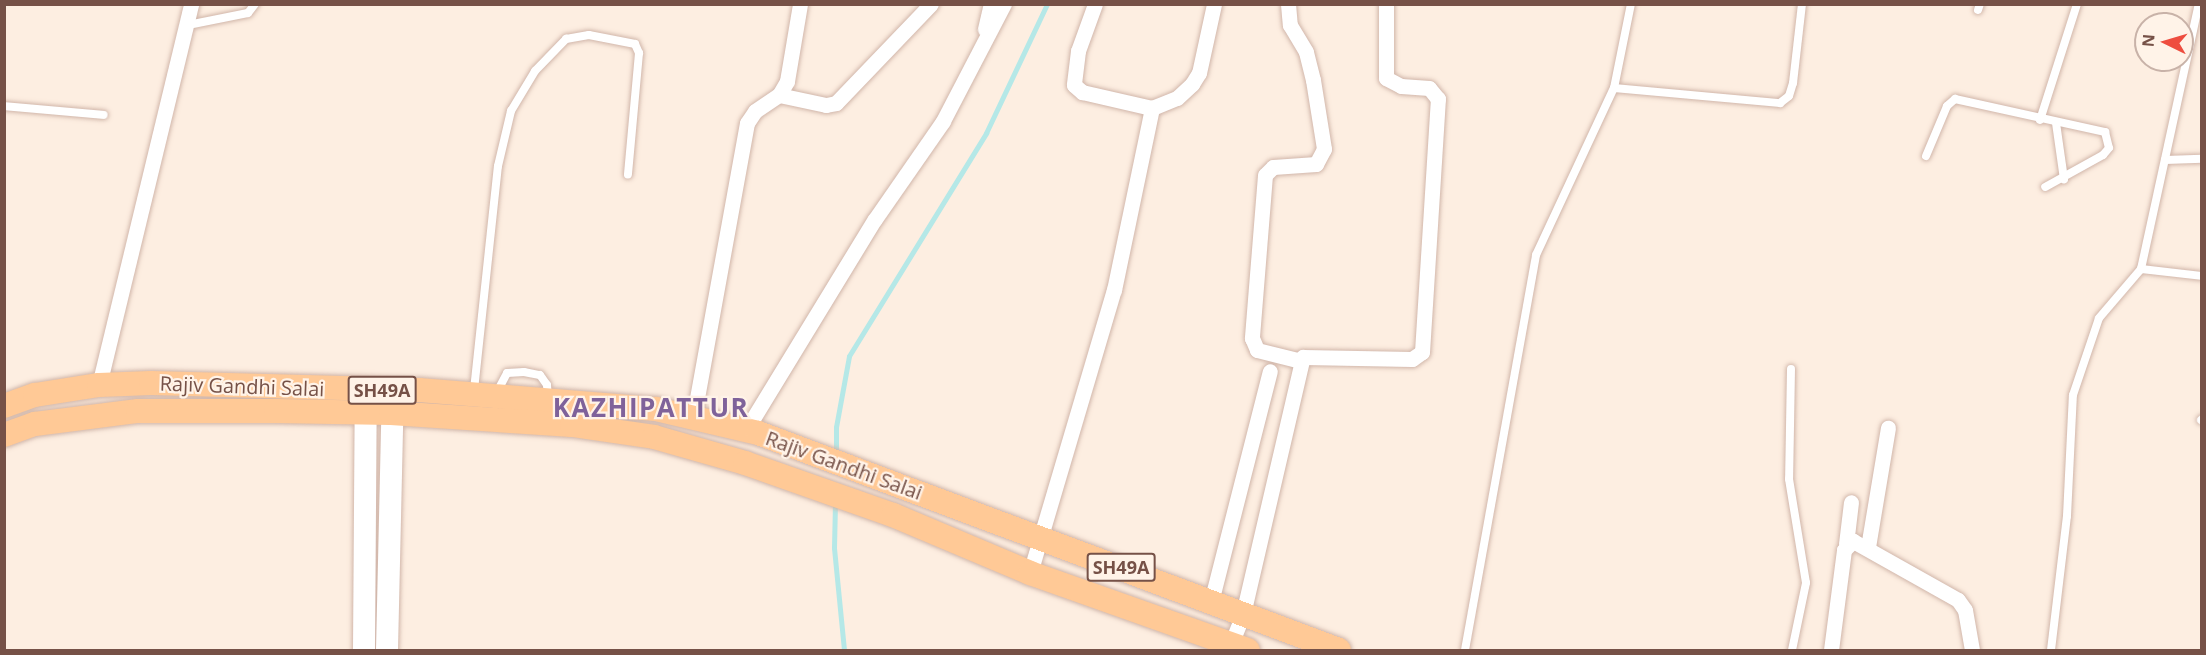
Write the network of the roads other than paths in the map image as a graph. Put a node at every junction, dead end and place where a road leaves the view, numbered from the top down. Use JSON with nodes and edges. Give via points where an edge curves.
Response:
{"nodes":[{"id":1,"x":191,"y":4,"type":"edge"},
{"id":2,"x":255,"y":4,"type":"edge"},
{"id":3,"x":800,"y":4,"type":"edge"},
{"id":4,"x":931,"y":4,"type":"edge"},
{"id":5,"x":991,"y":4,"type":"edge"},
{"id":6,"x":1004,"y":4,"type":"edge"},
{"id":7,"x":1095,"y":4,"type":"edge"},
{"id":8,"x":1214,"y":4,"type":"edge"},
{"id":9,"x":1288,"y":4,"type":"edge"},
{"id":10,"x":1386,"y":4,"type":"edge"},
{"id":11,"x":1631,"y":4,"type":"edge"},
{"id":12,"x":1802,"y":4,"type":"edge"},
{"id":13,"x":2077,"y":4,"type":"edge"},
{"id":14,"x":2199,"y":4,"type":"edge"},
{"id":15,"x":188,"y":25,"type":"junction"},
{"id":16,"x":982,"y":44,"type":"junction"},
{"id":17,"x":1614,"y":88,"type":"junction"},
{"id":18,"x":779,"y":95,"type":"junction"},
{"id":19,"x":4,"y":106,"type":"edge"},
{"id":20,"x":1152,"y":108,"type":"junction"},
{"id":21,"x":104,"y":115,"type":"dead end"},
{"id":22,"x":2040,"y":120,"type":"junction"},
{"id":23,"x":2056,"y":123,"type":"junction"},
{"id":24,"x":1926,"y":156,"type":"dead end"},
{"id":25,"x":2202,"y":159,"type":"edge"},
{"id":26,"x":2165,"y":160,"type":"junction"},
{"id":27,"x":628,"y":175,"type":"dead end"},
{"id":28,"x":2064,"y":179,"type":"junction"},
{"id":29,"x":2045,"y":188,"type":"dead end"},
{"id":30,"x":2141,"y":269,"type":"junction"},
{"id":31,"x":2202,"y":276,"type":"edge"},
{"id":32,"x":1301,"y":361,"type":"junction"},
{"id":33,"x":1791,"y":369,"type":"dead end"},
{"id":34,"x":1270,"y":371,"type":"dead end"},
{"id":35,"x":99,"y":385,"type":"junction"},
{"id":36,"x":485,"y":396,"type":"junction"},
{"id":37,"x":366,"y":401,"type":"junction"},
{"id":38,"x":392,"y":401,"type":"junction"},
{"id":39,"x":4,"y":406,"type":"edge"},
{"id":40,"x":693,"y":420,"type":"junction"},
{"id":41,"x":1888,"y":428,"type":"dead end"},
{"id":42,"x":752,"y":431,"type":"junction"},
{"id":43,"x":4,"y":435,"type":"edge"},
{"id":44,"x":1851,"y":502,"type":"dead end"},
{"id":45,"x":1041,"y":536,"type":"junction"},
{"id":46,"x":1846,"y":544,"type":"junction"},
{"id":47,"x":1868,"y":547,"type":"junction"},
{"id":48,"x":1030,"y":573,"type":"junction"},
{"id":49,"x":1211,"y":602,"type":"junction"},
{"id":50,"x":1243,"y":614,"type":"junction"},
{"id":51,"x":1239,"y":647,"type":"edge"},
{"id":52,"x":364,"y":651,"type":"edge"},
{"id":53,"x":387,"y":651,"type":"edge"},
{"id":54,"x":1339,"y":651,"type":"edge"},
{"id":55,"x":1465,"y":651,"type":"edge"},
{"id":56,"x":1792,"y":651,"type":"edge"},
{"id":57,"x":1831,"y":651,"type":"edge"},
{"id":58,"x":1972,"y":651,"type":"edge"},
{"id":59,"x":2051,"y":651,"type":"edge"}],
"edges":[{"from":1,"to":15,"type":"street"},
{"from":2,"to":15,"type":"lane","via":[[248,13]]},
{"from":3,"to":18,"type":"street","via":[[793,63]]},
{"from":4,"to":18,"type":"street","via":[[836,103],[826,105]]},
{"from":5,"to":16,"type":"street"},
{"from":6,"to":16,"type":"street"},
{"from":7,"to":20,"type":"street","via":[[1078,51],[1074,85],[1082,92]]},
{"from":8,"to":20,"type":"street","via":[[1199,73],[1177,98]]},
{"from":9,"to":32,"type":"street","via":[[1290,25],[1306,52],[1313,80],[1324,149],[1316,164],[1273,167],[1265,175],[1252,338],[1257,350]]},
{"from":10,"to":32,"type":"street","via":[[1386,78],[1401,86],[1430,88],[1438,99],[1422,352],[1412,359],[1308,355]]},
{"from":11,"to":17,"type":"lane"},
{"from":12,"to":17,"type":"lane","via":[[1793,83],[1789,96],[1780,103]]},
{"from":13,"to":22,"type":"lane"},
{"from":14,"to":26,"type":"lane"},
{"from":15,"to":35,"type":"street"},
{"from":16,"to":42,"type":"street","via":[[943,121],[875,219]]},
{"from":17,"to":55,"type":"lane","via":[[1536,255]]},
{"from":18,"to":40,"type":"street","via":[[755,111],[747,123]]},
{"from":19,"to":21,"type":"lane"},
{"from":20,"to":45,"type":"street","via":[[1114,290]]},
{"from":22,"to":23,"type":"lane"},
{"from":22,"to":24,"type":"lane","via":[[1955,99],[1947,106]]},
{"from":23,"to":28,"type":"lane"},
{"from":23,"to":28,"type":"lane","via":[[2100,130],[2109,141],[2103,155]]},
{"from":25,"to":26,"type":"lane"},
{"from":26,"to":30,"type":"lane"},
{"from":27,"to":36,"type":"lane","via":[[639,53],[635,44],[589,35],[566,39],[535,71],[511,111],[498,166]]},
{"from":28,"to":29,"type":"lane"},
{"from":30,"to":31,"type":"lane"},
{"from":30,"to":59,"type":"lane","via":[[2099,318],[2073,395],[2067,516]]},
{"from":32,"to":50,"type":"street"},
{"from":33,"to":56,"type":"lane","via":[[1789,479],[1806,584]]},
{"from":34,"to":49,"type":"street"},
{"from":35,"to":37,"type":"main road","name":"Rajiv Gandhi Salai","number":"SH49A"},
{"from":35,"to":39,"type":"main road","name":"Rajiv Gandhi Salai","number":"SH49A","via":[[35,395]]},
{"from":36,"to":38,"type":"main road","name":"Rajiv Gandhi Salai","number":"SH49A"},
{"from":36,"to":40,"type":"main road","name":"Rajiv Gandhi Salai","number":"SH49A","via":[[656,409]]},
{"from":37,"to":38,"type":"main road","name":"Rajiv Gandhi Salai","number":"SH49A"},
{"from":37,"to":43,"type":"main road","name":"Rajiv Gandhi Salai","number":"SH49A","via":[[138,411],[35,424]]},
{"from":37,"to":52,"type":"street"},
{"from":38,"to":48,"type":"main road","name":"Rajiv Gandhi Salai","number":"SH49A","via":[[654,437],[745,463],[893,515]]},
{"from":38,"to":53,"type":"street"},
{"from":40,"to":42,"type":"main road","name":"Rajiv Gandhi Salai","number":"SH49A"},
{"from":41,"to":47,"type":"street"},
{"from":42,"to":45,"type":"main road","name":"Rajiv Gandhi Salai","number":"SH49A"},
{"from":44,"to":46,"type":"street"},
{"from":45,"to":48,"type":"street"},
{"from":45,"to":49,"type":"main road","name":"Rajiv Gandhi Salai","number":"SH49A"},
{"from":46,"to":47,"type":"street","via":[[1853,541]]},
{"from":46,"to":57,"type":"street"},
{"from":47,"to":58,"type":"street","via":[[1958,600],[1965,610]]},
{"from":48,"to":51,"type":"main road","name":"Rajiv Gandhi Salai","number":"SH49A"},
{"from":49,"to":50,"type":"main road","name":"Rajiv Gandhi Salai","number":"SH49A"},
{"from":50,"to":51,"type":"street"},
{"from":50,"to":54,"type":"main road","name":"Rajiv Gandhi Salai","number":"SH49A"}]}
